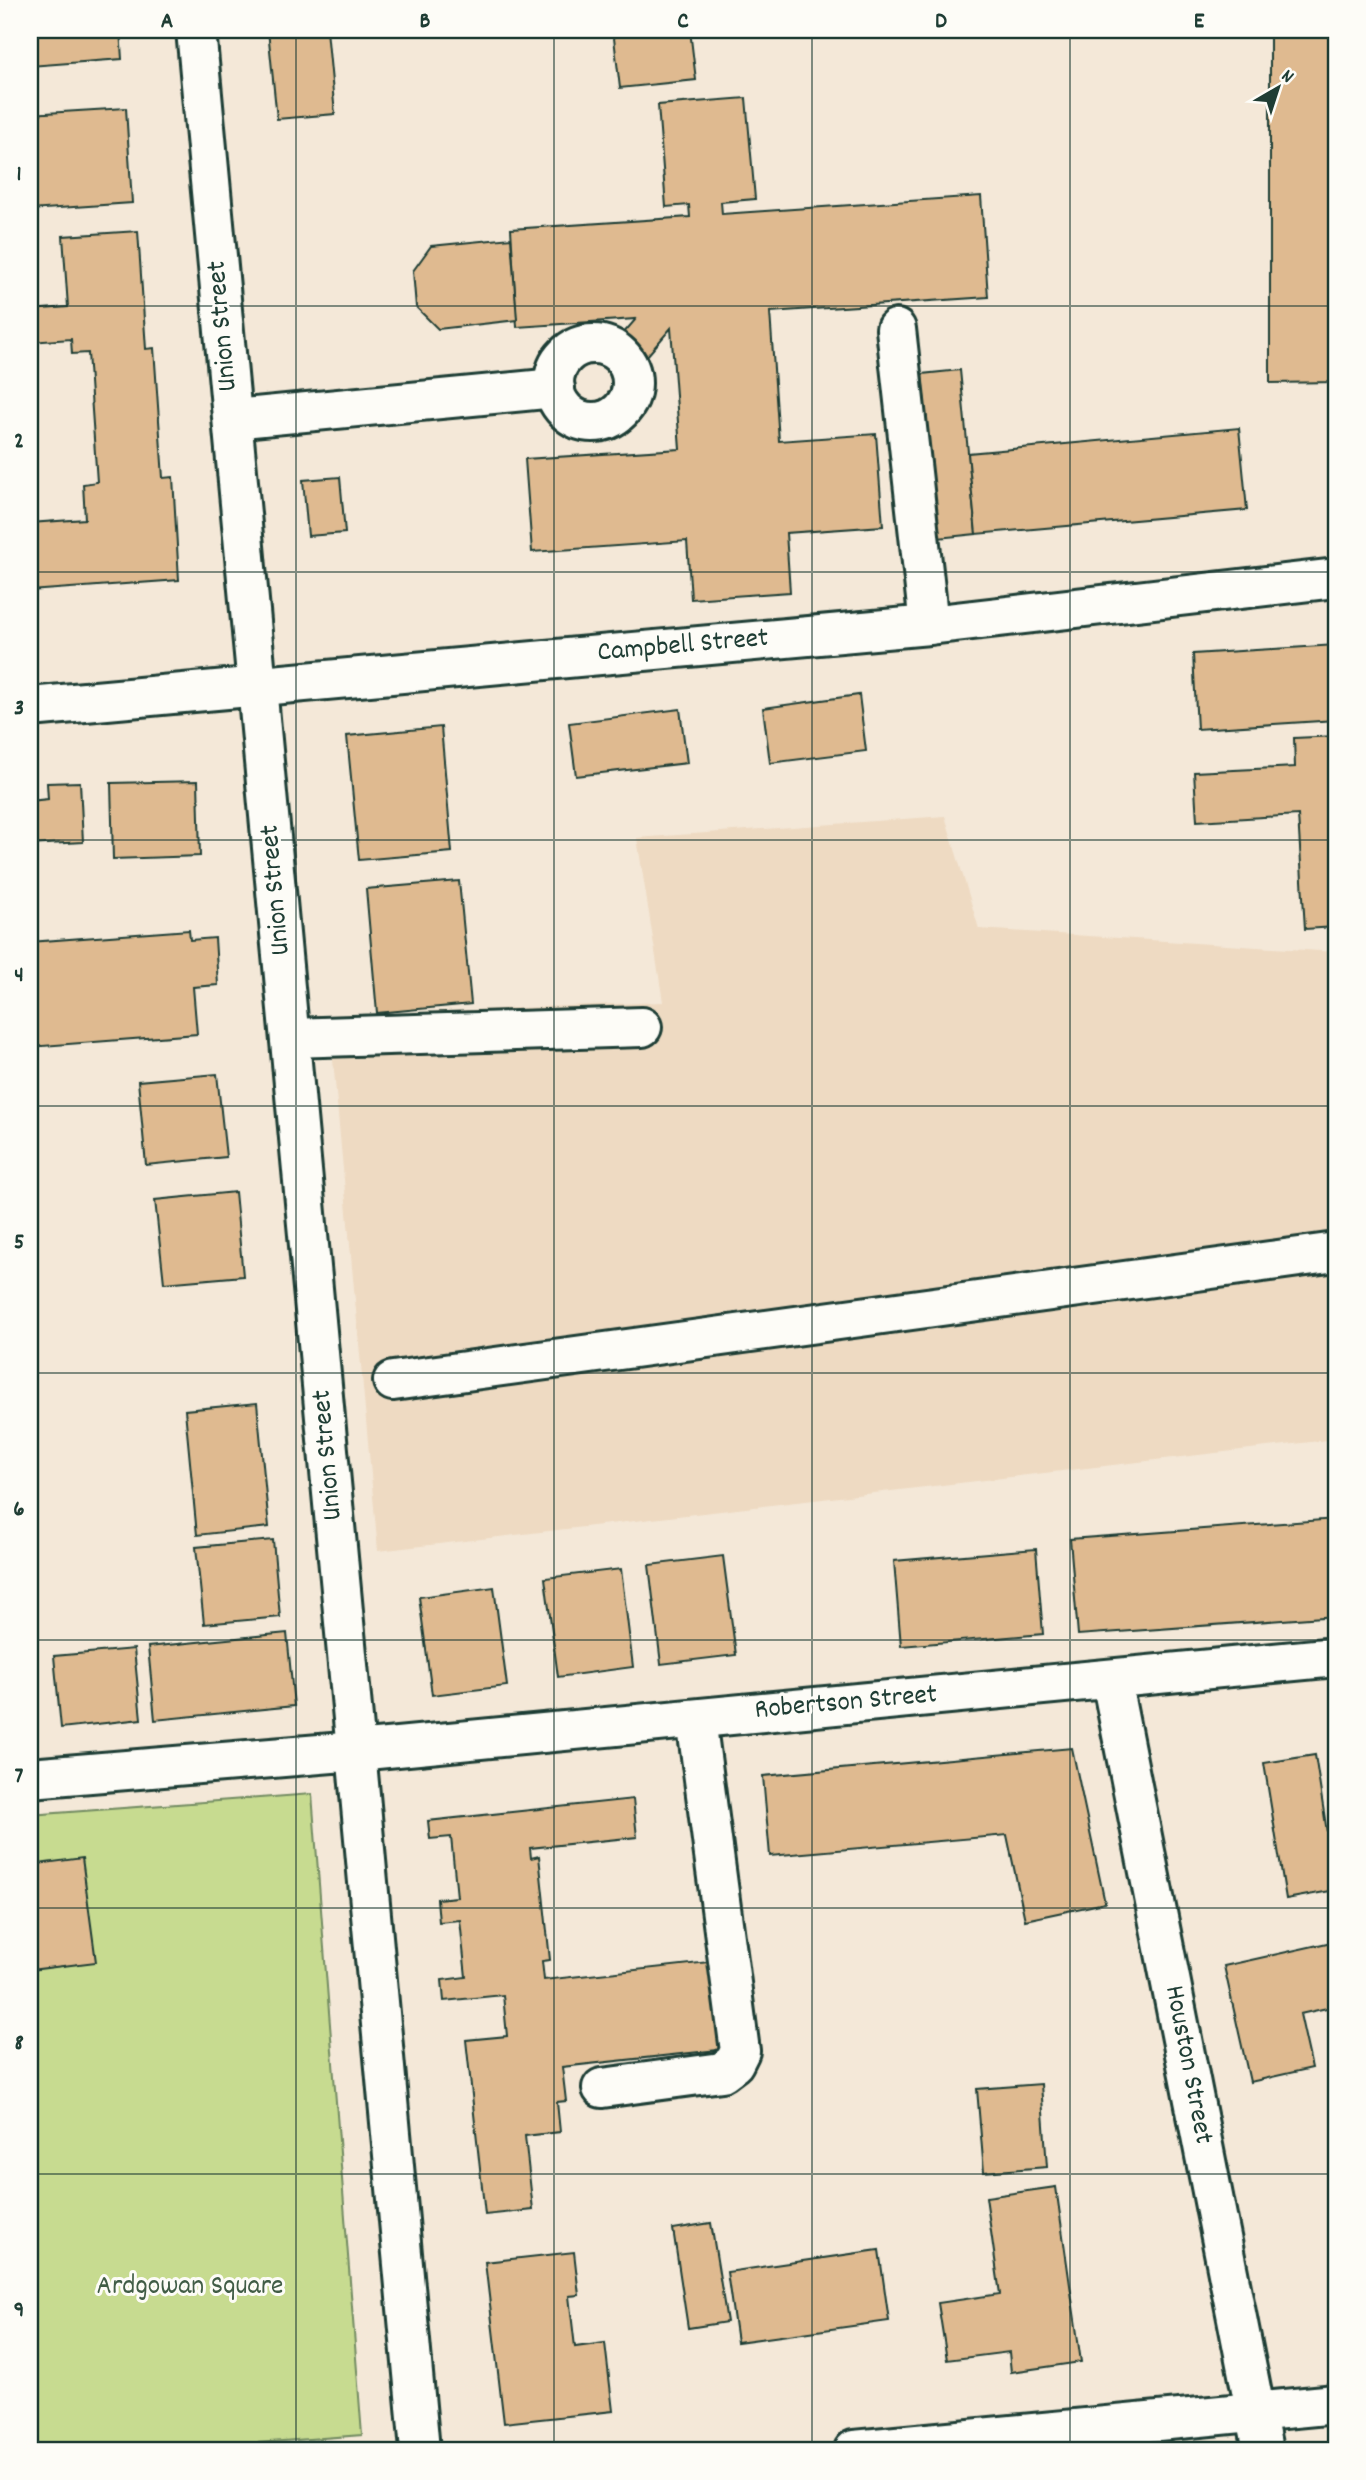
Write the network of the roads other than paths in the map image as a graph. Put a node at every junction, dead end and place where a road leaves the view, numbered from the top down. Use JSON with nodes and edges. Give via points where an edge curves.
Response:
{"nodes":[{"id":1,"x":196,"y":30,"type":"edge"},
{"id":2,"x":896,"y":329,"type":"dead end"},
{"id":3,"x":555,"y":388,"type":"dead end"},
{"id":4,"x":233,"y":419,"type":"junction"},
{"id":5,"x":1336,"y":578,"type":"edge"},
{"id":6,"x":929,"y":625,"type":"junction"},
{"id":7,"x":258,"y":686,"type":"junction"},
{"id":8,"x":30,"y":707,"type":"edge"},
{"id":9,"x":642,"y":1027,"type":"dead end"},
{"id":10,"x":290,"y":1038,"type":"junction"},
{"id":11,"x":1336,"y":1252,"type":"edge"},
{"id":12,"x":393,"y":1381,"type":"dead end"},
{"id":13,"x":1336,"y":1657,"type":"edge"},
{"id":14,"x":1111,"y":1679,"type":"junction"},
{"id":15,"x":696,"y":1718,"type":"junction"},
{"id":16,"x":356,"y":1751,"type":"junction"},
{"id":17,"x":30,"y":1778,"type":"edge"},
{"id":18,"x":602,"y":2088,"type":"dead end"},
{"id":19,"x":1336,"y":2404,"type":"edge"},
{"id":20,"x":1254,"y":2410,"type":"junction"},
{"id":21,"x":419,"y":2450,"type":"edge"},
{"id":22,"x":855,"y":2450,"type":"edge"},
{"id":23,"x":1264,"y":2450,"type":"edge"}],
"edges":[{"from":1,"to":4,"type":"street","name":"Union Street"},
{"from":2,"to":6,"type":"street"},
{"from":3,"to":4,"type":"street"},
{"from":4,"to":7,"type":"street","name":"Union Street"},
{"from":5,"to":6,"type":"street","name":"Campbell Street"},
{"from":6,"to":7,"type":"street","name":"Campbell Street"},
{"from":7,"to":8,"type":"street","name":"Campbell Street"},
{"from":7,"to":10,"type":"street","name":"Union Street"},
{"from":9,"to":10,"type":"street"},
{"from":10,"to":16,"type":"street","name":"Union Street"},
{"from":11,"to":12,"type":"street"},
{"from":13,"to":14,"type":"street","name":"Robertson Street"},
{"from":14,"to":15,"type":"street","name":"Robertson Street"},
{"from":14,"to":20,"type":"street","name":"Houston Street"},
{"from":15,"to":16,"type":"street","name":"Robertson Street"},
{"from":15,"to":18,"type":"street","via":[[740,2051],[722,2072]]},
{"from":16,"to":17,"type":"street"},
{"from":16,"to":21,"type":"street"},
{"from":19,"to":20,"type":"street"},
{"from":20,"to":22,"type":"street"},
{"from":20,"to":23,"type":"street","name":"Houston Street"}]}
